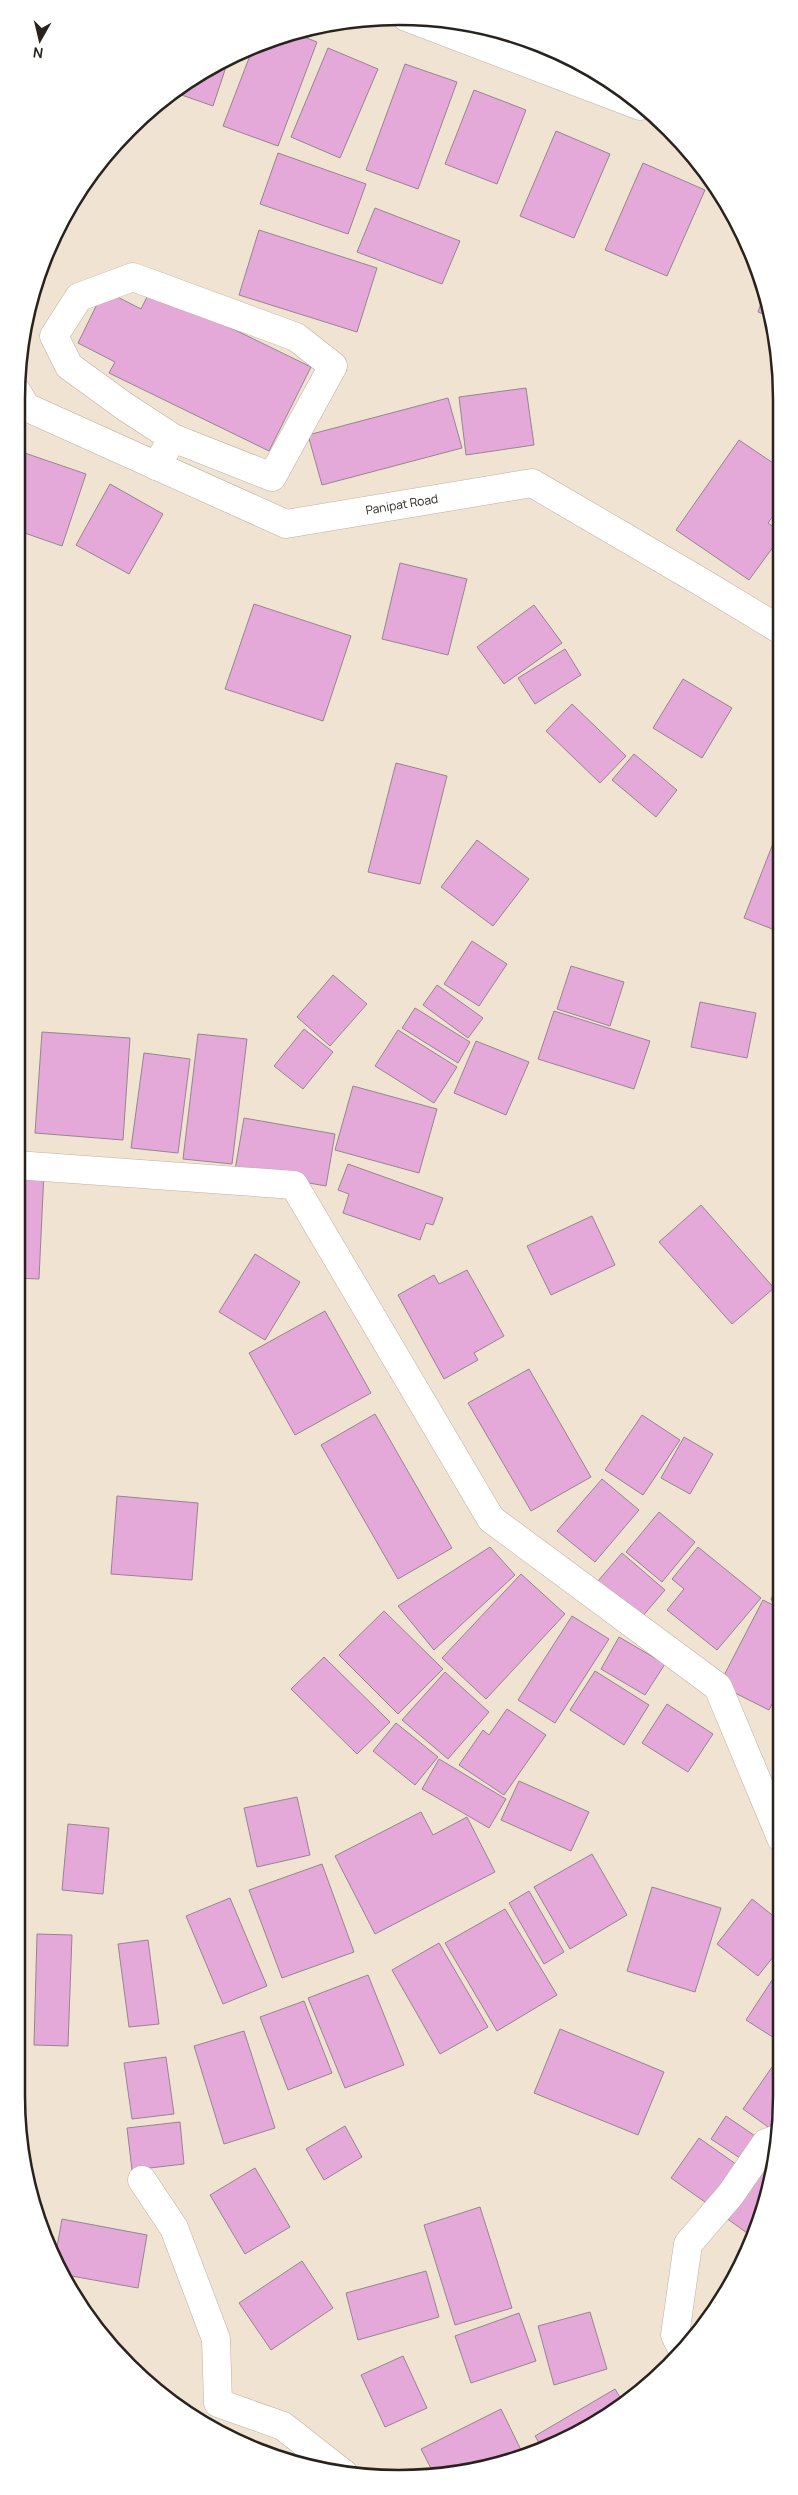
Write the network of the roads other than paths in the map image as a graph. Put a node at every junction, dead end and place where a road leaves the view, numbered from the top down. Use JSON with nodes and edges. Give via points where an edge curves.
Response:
{"nodes":[{"id":1,"x":431,"y":27,"type":"edge"},
{"id":2,"x":624,"y":100,"type":"edge"},
{"id":3,"x":25,"y":405,"type":"edge"},
{"id":4,"x":173,"y":438,"type":"junction"},
{"id":5,"x":156,"y":466,"type":"junction"},
{"id":6,"x":773,"y":625,"type":"edge"},
{"id":7,"x":25,"y":1166,"type":"edge"},
{"id":8,"x":773,"y":1819,"type":"edge"},
{"id":9,"x":770,"y":2142,"type":"edge"},
{"id":10,"x":142,"y":2180,"type":"dead end"},
{"id":11,"x":680,"y":2343,"type":"edge"},
{"id":12,"x":331,"y":2464,"type":"edge"}],
"edges":[{"from":1,"to":2,"type":"street"},
{"from":3,"to":5,"type":"street","name":"Panipat Road"},
{"from":4,"to":4,"type":"street","via":[[69,366],[54,336],[79,297],[132,278],[296,337],[333,366],[272,477]]},
{"from":4,"to":5,"type":"street"},
{"from":5,"to":6,"type":"street","name":"Panipat Road","via":[[286,524],[532,483]]},
{"from":7,"to":8,"type":"street","via":[[294,1185],[491,1519],[718,1687]]},
{"from":9,"to":11,"type":"street","via":[[688,2244],[675,2335]]},
{"from":10,"to":12,"type":"street","via":[[174,2228],[216,2340],[218,2403],[283,2426]]}]}
